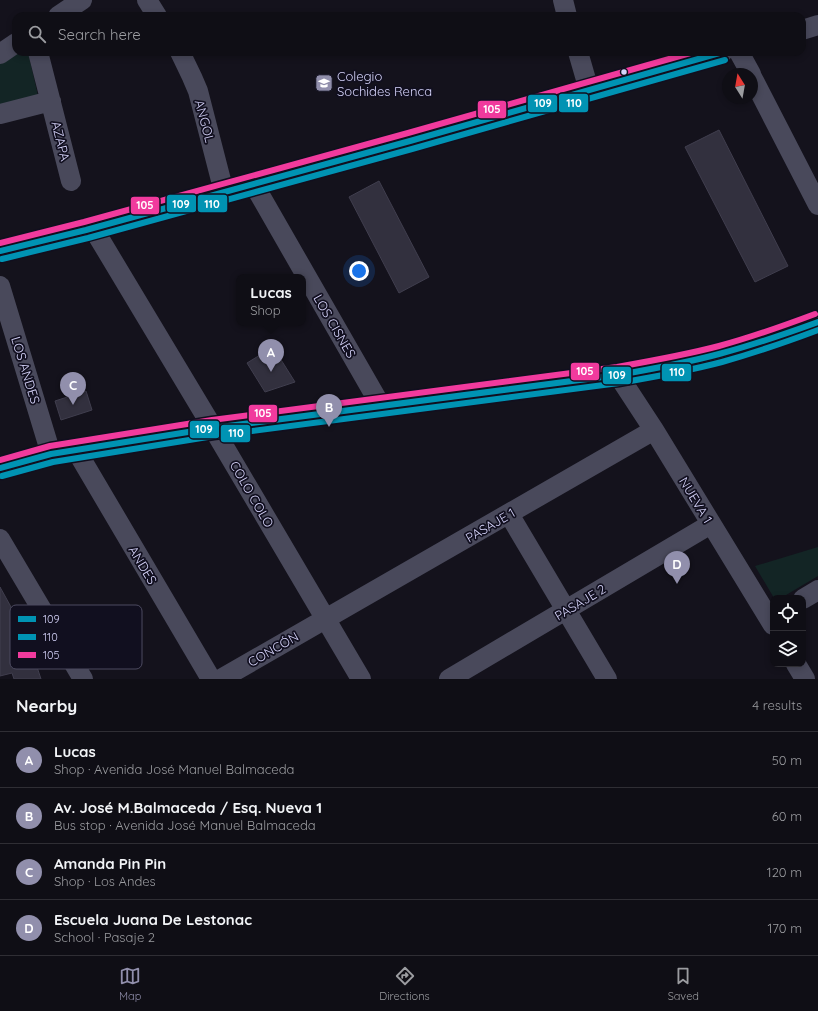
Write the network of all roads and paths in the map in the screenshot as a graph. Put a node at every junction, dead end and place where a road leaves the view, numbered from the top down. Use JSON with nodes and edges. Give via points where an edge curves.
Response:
{"nodes":[{"id":1,"x":82,"y":0,"type":"edge"},
{"id":2,"x":147,"y":0,"type":"edge"},
{"id":3,"x":563,"y":0,"type":"edge"},
{"id":4,"x":64,"y":12,"type":"edge"},
{"id":5,"x":154,"y":12,"type":"edge"},
{"id":6,"x":566,"y":12,"type":"edge"},
{"id":7,"x":818,"y":25,"type":"edge"},
{"id":8,"x":806,"y":29,"type":"edge"},
{"id":9,"x":12,"y":46,"type":"edge"},
{"id":10,"x":0,"y":54,"type":"edge"},
{"id":11,"x":39,"y":56,"type":"edge"},
{"id":12,"x":182,"y":56,"type":"edge"},
{"id":13,"x":579,"y":56,"type":"edge"},
{"id":14,"x":709,"y":56,"type":"edge"},
{"id":15,"x":741,"y":56,"type":"edge"},
{"id":16,"x":748,"y":68,"type":"edge"},
{"id":17,"x":758,"y":89,"type":"edge"},
{"id":18,"x":589,"y":90,"type":"junction"},
{"id":19,"x":51,"y":101,"type":"junction"},
{"id":20,"x":0,"y":114,"type":"edge"},
{"id":21,"x":71,"y":181,"type":"dead end"},
{"id":22,"x":253,"y":183,"type":"junction"},
{"id":23,"x":224,"y":192,"type":"junction"},
{"id":24,"x":818,"y":205,"type":"edge"},
{"id":25,"x":93,"y":228,"type":"junction"},
{"id":26,"x":0,"y":251,"type":"edge"},
{"id":27,"x":305,"y":274,"type":"edge"},
{"id":28,"x":306,"y":275,"type":"edge"},
{"id":29,"x":0,"y":286,"type":"edge"},
{"id":30,"x":818,"y":322,"type":"edge"},
{"id":31,"x":618,"y":375,"type":"junction"},
{"id":32,"x":381,"y":406,"type":"junction"},
{"id":33,"x":213,"y":428,"type":"junction"},
{"id":34,"x":654,"y":430,"type":"junction"},
{"id":35,"x":76,"y":450,"type":"junction"},
{"id":36,"x":52,"y":454,"type":"junction"},
{"id":37,"x":0,"y":468,"type":"edge"},
{"id":38,"x":509,"y":514,"type":"junction"},
{"id":39,"x":711,"y":524,"type":"junction"},
{"id":40,"x":0,"y":539,"type":"edge"},
{"id":41,"x":818,"y":590,"type":"edge"},
{"id":42,"x":806,"y":597,"type":"edge"},
{"id":43,"x":39,"y":605,"type":"edge"},
{"id":44,"x":566,"y":610,"type":"junction"},
{"id":45,"x":770,"y":617,"type":"edge"},
{"id":46,"x":325,"y":619,"type":"junction"},
{"id":47,"x":77,"y":669,"type":"edge"},
{"id":48,"x":83,"y":679,"type":"edge"},
{"id":49,"x":211,"y":679,"type":"edge"},
{"id":50,"x":221,"y":679,"type":"edge"},
{"id":51,"x":361,"y":679,"type":"edge"},
{"id":52,"x":449,"y":679,"type":"edge"},
{"id":53,"x":607,"y":679,"type":"edge"}],
"edges":[{"from":1,"to":4,"type":"street"},
{"from":2,"to":5,"type":"street"},
{"from":3,"to":6,"type":"street"},
{"from":7,"to":8,"type":"street"},
{"from":9,"to":10,"type":"street"},
{"from":11,"to":19,"type":"street","name":"AZAPA"},
{"from":12,"to":23,"type":"street","name":"ANGOL","via":[[198,91]]},
{"from":13,"to":18,"type":"street"},
{"from":14,"to":18,"type":"street"},
{"from":15,"to":16,"type":"street"},
{"from":17,"to":24,"type":"street"},
{"from":18,"to":22,"type":"street"},
{"from":19,"to":20,"type":"street"},
{"from":19,"to":21,"type":"street","name":"AZAPA"},
{"from":22,"to":23,"type":"street"},
{"from":22,"to":27,"type":"street","name":"LOS CISNES"},
{"from":23,"to":25,"type":"street"},
{"from":25,"to":26,"type":"street"},
{"from":25,"to":33,"type":"street","name":"COLO COLO"},
{"from":28,"to":32,"type":"street","name":"LOS CISNES"},
{"from":29,"to":36,"type":"street","name":"LOS ANDES"},
{"from":30,"to":31,"type":"main road","via":[[774,338],[692,361]]},
{"from":31,"to":32,"type":"main road"},
{"from":31,"to":34,"type":"street","name":"NUEVA 1"},
{"from":32,"to":33,"type":"main road"},
{"from":33,"to":35,"type":"main road"},
{"from":33,"to":46,"type":"street","name":"COLO COLO"},
{"from":34,"to":38,"type":"street","name":"PASAJE 1"},
{"from":34,"to":39,"type":"street","name":"NUEVA 1"},
{"from":35,"to":36,"type":"main road"},
{"from":35,"to":49,"type":"street","name":"ANDES"},
{"from":36,"to":37,"type":"main road"},
{"from":38,"to":44,"type":"street"},
{"from":38,"to":46,"type":"street","name":"PASAJE 1"},
{"from":39,"to":44,"type":"street","name":"PASAJE 2"},
{"from":39,"to":45,"type":"street","name":"NUEVA 1"},
{"from":40,"to":43,"type":"street"},
{"from":41,"to":42,"type":"street"},
{"from":44,"to":52,"type":"street","name":"PASAJE 2"},
{"from":44,"to":53,"type":"street"},
{"from":46,"to":50,"type":"street","name":"CONCÓN"},
{"from":46,"to":51,"type":"street","name":"COLO COLO"},
{"from":47,"to":48,"type":"street"}]}
